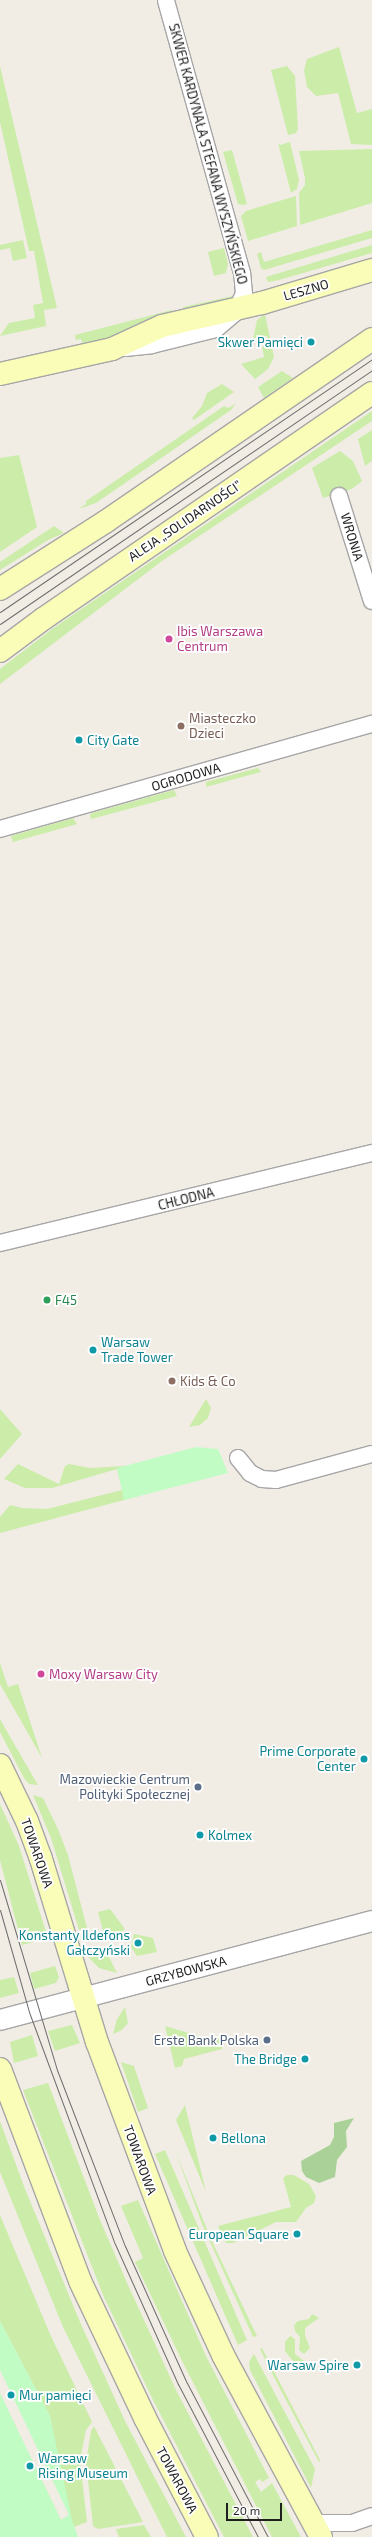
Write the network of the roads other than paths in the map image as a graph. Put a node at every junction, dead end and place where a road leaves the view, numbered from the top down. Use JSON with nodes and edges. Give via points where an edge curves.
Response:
{"nodes":[{"id":1,"x":166,"y":0,"type":"edge"},
{"id":2,"x":372,"y":270,"type":"edge"},
{"id":3,"x":239,"y":308,"type":"junction"},
{"id":4,"x":372,"y":339,"type":"edge"},
{"id":5,"x":0,"y":374,"type":"edge"},
{"id":6,"x":372,"y":393,"type":"edge"},
{"id":7,"x":339,"y":496,"type":"dead end"},
{"id":8,"x":0,"y":589,"type":"edge"},
{"id":9,"x":372,"y":601,"type":"edge"},
{"id":10,"x":0,"y":651,"type":"edge"},
{"id":11,"x":372,"y":724,"type":"edge"},
{"id":12,"x":0,"y":829,"type":"edge"},
{"id":13,"x":372,"y":1153,"type":"edge"},
{"id":14,"x":0,"y":1243,"type":"edge"},
{"id":15,"x":372,"y":1454,"type":"edge"},
{"id":16,"x":238,"y":1458,"type":"dead end"},
{"id":17,"x":0,"y":1765,"type":"edge"},
{"id":18,"x":372,"y":1921,"type":"edge"},
{"id":19,"x":82,"y":1998,"type":"junction"},
{"id":20,"x":0,"y":2020,"type":"edge"},
{"id":21,"x":0,"y":2070,"type":"edge"},
{"id":22,"x":372,"y":2516,"type":"edge"},
{"id":23,"x":317,"y":2530,"type":"edge"},
{"id":24,"x":349,"y":2530,"type":"edge"},
{"id":25,"x":207,"y":2537,"type":"edge"}],
"edges":[{"from":1,"to":3,"type":"street","name":"SKWER KARDYNAŁA STEFANA WYSZYŃSKIEGO","via":[[242,273],[244,294]]},
{"from":2,"to":3,"type":"main road","name":"LESZNO"},
{"from":3,"to":5,"type":"main road","name":"LESZNO","via":[[148,331],[112,349]]},
{"from":4,"to":8,"type":"main road","via":[[105,522]]},
{"from":6,"to":10,"type":"main road","name":"ALEJA „SOLIDARNOŚCI”"},
{"from":7,"to":9,"type":"street","name":"WRONIA"},
{"from":11,"to":12,"type":"street","name":"OGRODOWA"},
{"from":13,"to":14,"type":"street","name":"CHŁODNA"},
{"from":15,"to":16,"type":"street","via":[[276,1480],[262,1479],[250,1473]]},
{"from":17,"to":19,"type":"main road","name":"TOWAROWA","via":[[27,1821],[41,1859]]},
{"from":18,"to":19,"type":"street","name":"GRZYBOWSKA"},
{"from":19,"to":20,"type":"street","name":"GRZYBOWSKA"},
{"from":19,"to":23,"type":"main road","name":"TOWAROWA","via":[[175,2251],[223,2355]]},
{"from":21,"to":25,"type":"main road","name":"TOWAROWA","via":[[80,2281],[145,2418]]},
{"from":22,"to":24,"type":"street"},
{"from":23,"to":24,"type":"street"}]}
